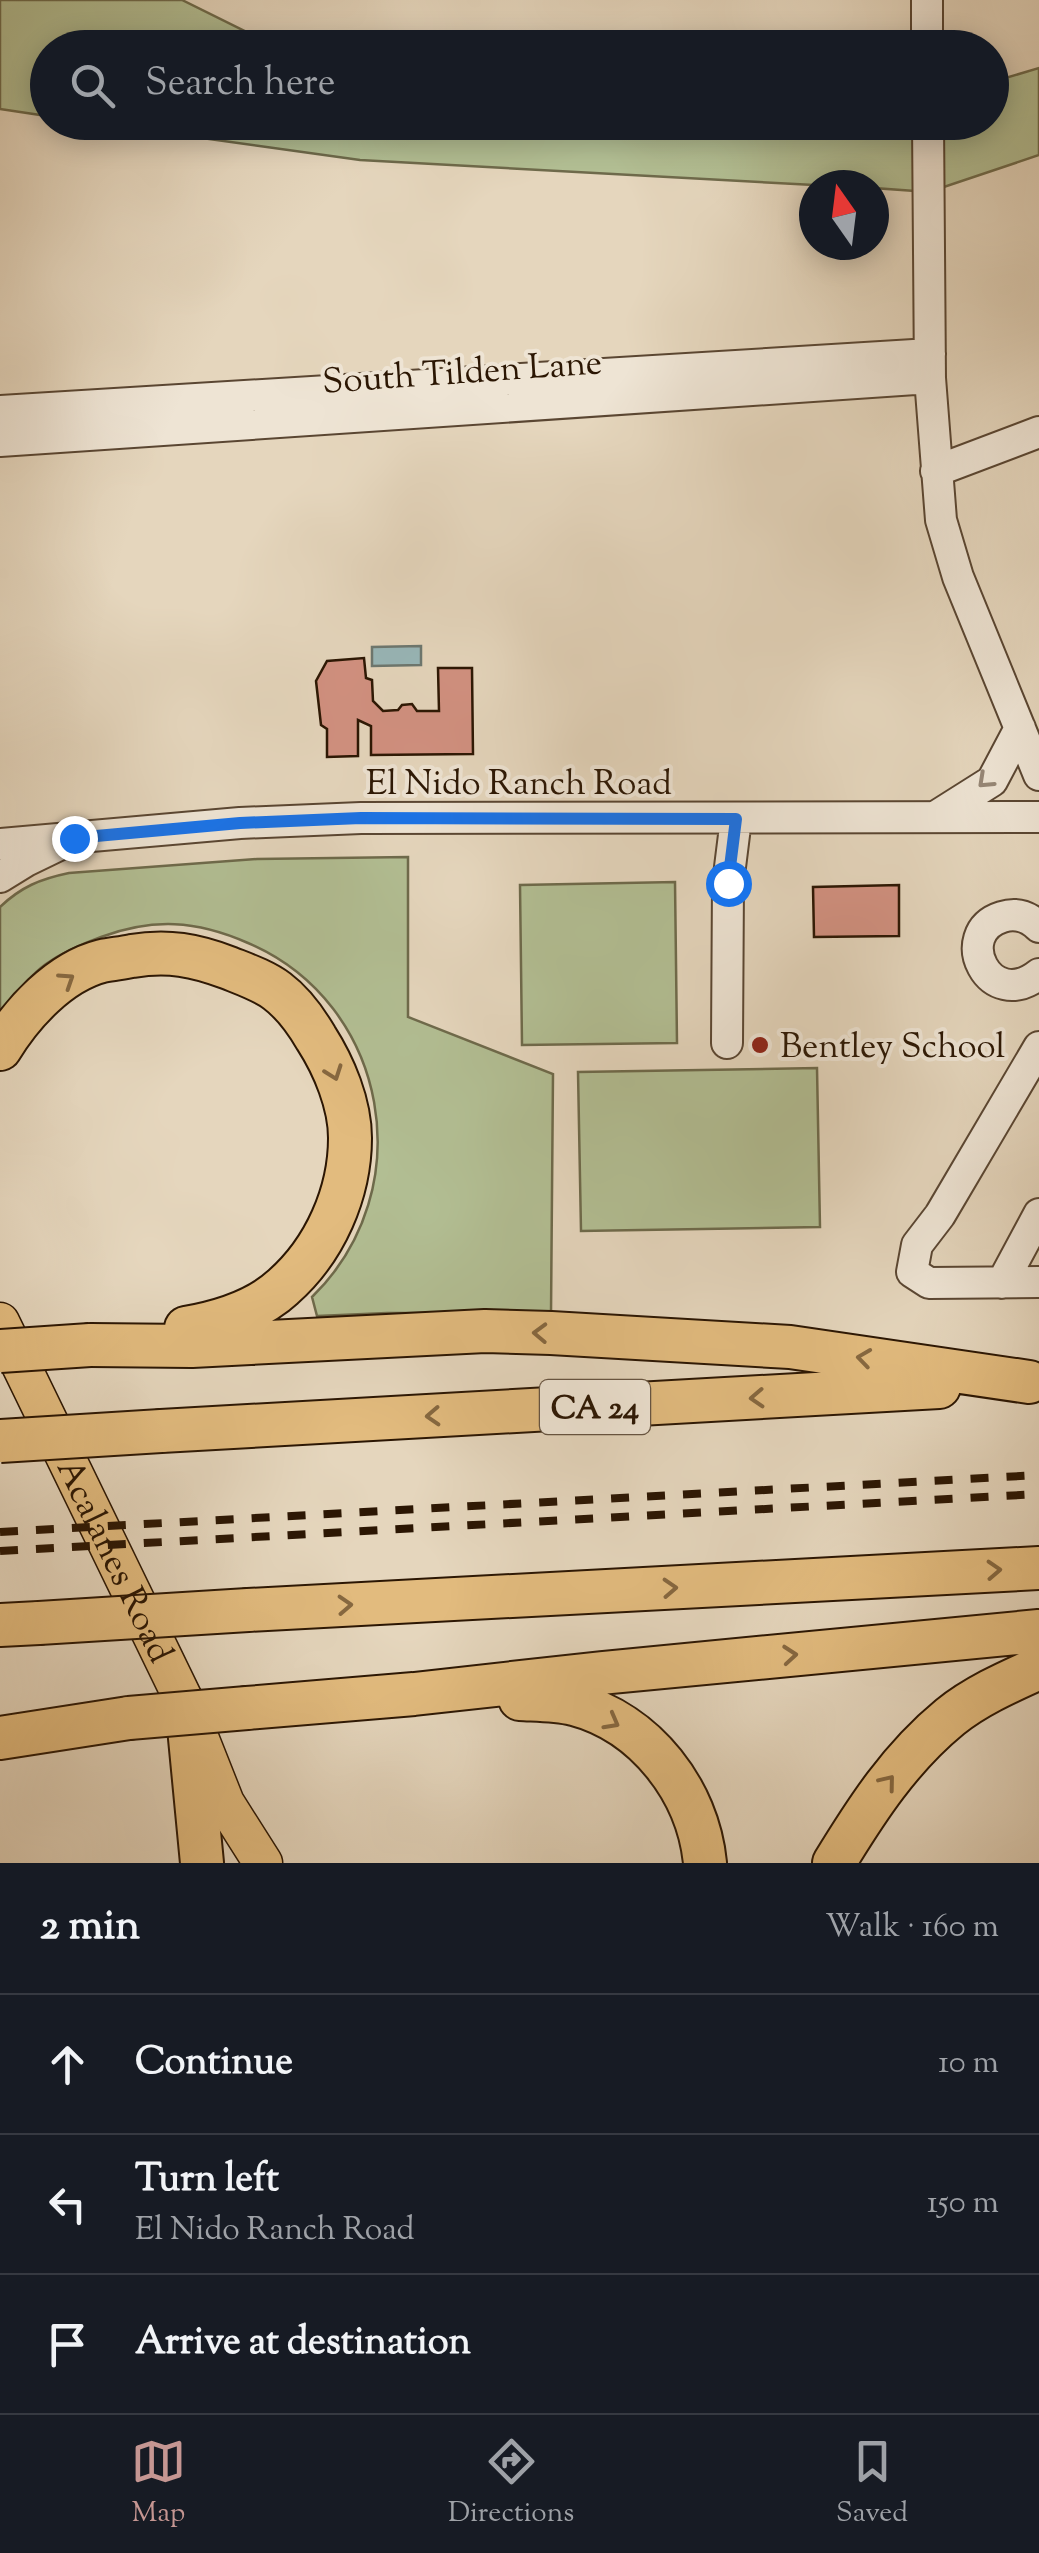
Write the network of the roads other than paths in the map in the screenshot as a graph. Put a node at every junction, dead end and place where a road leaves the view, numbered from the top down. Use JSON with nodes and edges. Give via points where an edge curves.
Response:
{"nodes":[{"id":1,"x":927,"y":0,"type":"edge"},
{"id":2,"x":927,"y":30,"type":"edge"},
{"id":3,"x":928,"y":140,"type":"edge"},
{"id":4,"x":930,"y":366,"type":"junction"},
{"id":5,"x":0,"y":411,"type":"edge"},
{"id":6,"x":1039,"y":432,"type":"edge"},
{"id":7,"x":0,"y":441,"type":"edge"},
{"id":8,"x":936,"y":471,"type":"junction"},
{"id":9,"x":1020,"y":728,"type":"junction"},
{"id":10,"x":1039,"y":775,"type":"edge"},
{"id":11,"x":1039,"y":817,"type":"edge"},
{"id":12,"x":933,"y":818,"type":"junction"},
{"id":13,"x":736,"y":819,"type":"junction"},
{"id":14,"x":74,"y":838,"type":"junction"},
{"id":15,"x":0,"y":844,"type":"edge"},
{"id":16,"x":0,"y":877,"type":"edge"},
{"id":17,"x":1039,"y":927,"type":"edge"},
{"id":18,"x":1039,"y":974,"type":"edge"},
{"id":19,"x":726,"y":1043,"type":"dead end"},
{"id":20,"x":1039,"y":1046,"type":"edge"},
{"id":21,"x":0,"y":1049,"type":"edge"},
{"id":22,"x":1039,"y":1214,"type":"edge"},
{"id":23,"x":1039,"y":1282,"type":"edge"},
{"id":24,"x":1002,"y":1283,"type":"junction"},
{"id":25,"x":0,"y":1322,"type":"edge"},
{"id":26,"x":90,"y":1346,"type":"junction"},
{"id":27,"x":0,"y":1350,"type":"edge"},
{"id":28,"x":1034,"y":1382,"type":"edge"},
{"id":29,"x":0,"y":1441,"type":"edge"},
{"id":30,"x":1039,"y":1568,"type":"edge"},
{"id":31,"x":20,"y":1624,"type":"edge"},
{"id":32,"x":1039,"y":1631,"type":"edge"},
{"id":33,"x":1039,"y":1668,"type":"edge"},
{"id":34,"x":414,"y":1694,"type":"junction"},
{"id":35,"x":187,"y":1706,"type":"junction"},
{"id":36,"x":129,"y":1718,"type":"junction"},
{"id":37,"x":0,"y":1720,"type":"edge"},
{"id":38,"x":0,"y":1738,"type":"edge"},
{"id":39,"x":225,"y":1803,"type":"junction"},
{"id":40,"x":202,"y":1863,"type":"edge"},
{"id":41,"x":239,"y":1863,"type":"edge"},
{"id":42,"x":263,"y":1863,"type":"edge"},
{"id":43,"x":705,"y":1863,"type":"edge"},
{"id":44,"x":834,"y":1863,"type":"edge"}],
"edges":[{"from":1,"to":2,"type":"street"},
{"from":3,"to":4,"type":"street"},
{"from":4,"to":5,"type":"street"},
{"from":4,"to":7,"type":"street","name":"South Tilden Lane"},
{"from":4,"to":8,"type":"street"},
{"from":6,"to":8,"type":"street"},
{"from":8,"to":9,"type":"street","via":[[941,520],[958,577]]},
{"from":9,"to":10,"type":"street"},
{"from":9,"to":12,"type":"street","one_way":true,"via":[[992,781]]},
{"from":11,"to":12,"type":"street","name":"El Nido Ranch Road"},
{"from":12,"to":13,"type":"street","name":"El Nido Ranch Road"},
{"from":13,"to":14,"type":"street","name":"El Nido Ranch Road","via":[[361,818]]},
{"from":13,"to":19,"type":"street","via":[[728,883]]},
{"from":14,"to":15,"type":"street","name":"El Nido Ranch Road"},
{"from":14,"to":16,"type":"street"},
{"from":17,"to":18,"type":"street","via":[[1024,916],[997,918],[977,952],[989,977],[1002,984],[1029,982]]},
{"from":20,"to":24,"type":"street","via":[[917,1245],[912,1272],[929,1283]]},
{"from":21,"to":26,"type":"highway","one_way":true,"via":[[32,1007],[64,979],[98,962],[152,953],[196,956],[276,990],[328,1057],[344,1101],[350,1136],[332,1222],[311,1258],[281,1289],[238,1315]]},
{"from":22,"to":24,"type":"street"},
{"from":23,"to":24,"type":"street"},
{"from":25,"to":35,"type":"main road","name":"Acalanes Road"},
{"from":26,"to":27,"type":"highway","bridge":true},
{"from":28,"to":26,"type":"highway","one_way":true,"via":[[790,1347],[551,1333]]},
{"from":28,"to":29,"type":"highway","number":"CA 24","one_way":true,"bridge":true},
{"from":31,"to":30,"type":"highway","one_way":true,"bridge":true},
{"from":34,"to":32,"type":"highway","one_way":true},
{"from":44,"to":33,"type":"highway","one_way":true,"via":[[912,1752],[952,1715]]},
{"from":34,"to":36,"type":"highway","bridge":true},
{"from":34,"to":43,"type":"highway","one_way":true,"via":[[573,1704],[612,1720],[648,1745],[677,1779],[695,1816]]},
{"from":35,"to":39,"type":"main road","name":"Acalanes Road"},
{"from":35,"to":40,"type":"highway"},
{"from":36,"to":37,"type":"highway"},
{"from":36,"to":38,"type":"highway"},
{"from":39,"to":41,"type":"main road","name":"Acalanes Road"},
{"from":39,"to":42,"type":"main road","name":"Acalanes Road"}]}
